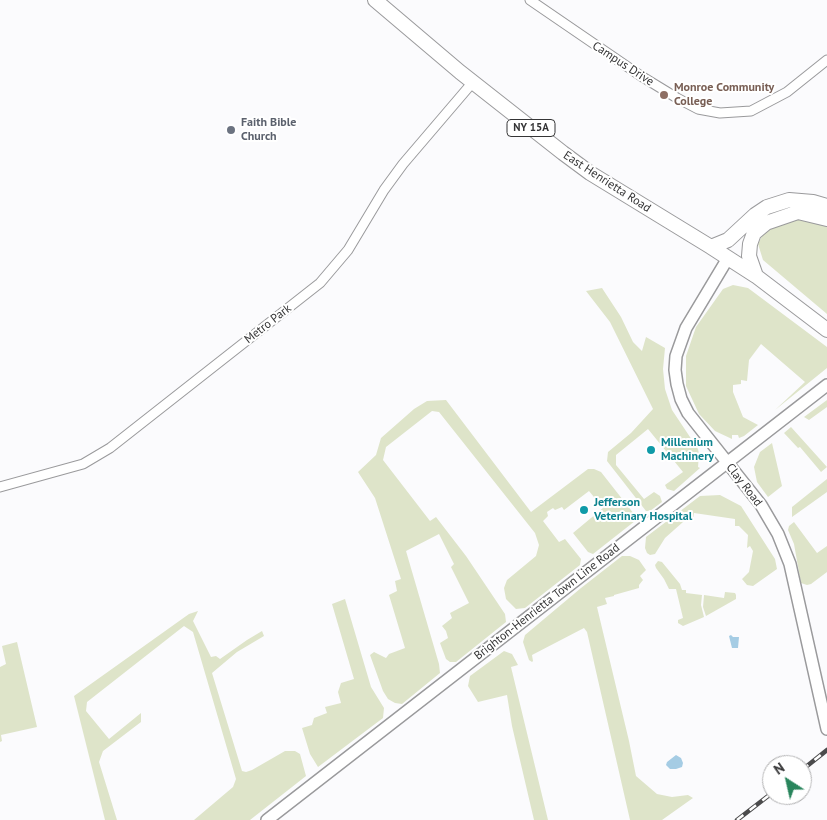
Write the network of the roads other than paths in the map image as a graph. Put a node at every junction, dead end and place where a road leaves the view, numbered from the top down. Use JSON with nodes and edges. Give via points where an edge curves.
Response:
{"nodes":[{"id":1,"x":375,"y":0,"type":"edge"},
{"id":2,"x":530,"y":0,"type":"edge"},
{"id":3,"x":827,"y":60,"type":"edge"},
{"id":4,"x":473,"y":82,"type":"junction"},
{"id":5,"x":827,"y":206,"type":"edge"},
{"id":6,"x":827,"y":219,"type":"edge"},
{"id":7,"x":711,"y":247,"type":"junction"},
{"id":8,"x":728,"y":258,"type":"junction"},
{"id":9,"x":756,"y":276,"type":"junction"},
{"id":10,"x":827,"y":330,"type":"edge"},
{"id":11,"x":827,"y":384,"type":"edge"},
{"id":12,"x":727,"y":462,"type":"junction"},
{"id":13,"x":0,"y":487,"type":"edge"},
{"id":14,"x":827,"y":728,"type":"edge"},
{"id":15,"x":267,"y":820,"type":"edge"}],
"edges":[{"from":1,"to":4,"type":"main road","name":"East Henrietta Road","number":"NY 15A"},
{"from":2,"to":3,"type":"street","name":"Campus Drive","via":[[641,76],[698,109],[720,113],[751,111],[787,92]]},
{"from":4,"to":7,"type":"main road","name":"East Henrietta Road","number":"NY 15A","via":[[583,168]]},
{"from":4,"to":13,"type":"street","name":"Metro Park","via":[[403,164],[348,250],[320,283],[110,448],[83,464]]},
{"from":5,"to":7,"type":"main road","via":[[789,200],[767,206],[728,240]]},
{"from":6,"to":9,"type":"main road","via":[[798,212],[766,223],[754,232],[749,256]]},
{"from":7,"to":8,"type":"main road","name":"East Henrietta Road","number":"NY 15A"},
{"from":8,"to":9,"type":"main road","name":"East Henrietta Road","number":"NY 15A"},
{"from":8,"to":12,"type":"street","name":"Clay Road","via":[[686,328],[676,356],[675,370],[681,399],[688,413]]},
{"from":9,"to":10,"type":"main road","name":"East Henrietta Road","number":"NY 15A"},
{"from":11,"to":12,"type":"street","name":"Brighton-Henrietta Town Line Road"},
{"from":12,"to":14,"type":"street","name":"Clay Road","via":[[778,534],[790,564]]},
{"from":12,"to":15,"type":"street","name":"Brighton-Henrietta Town Line Road"}]}
